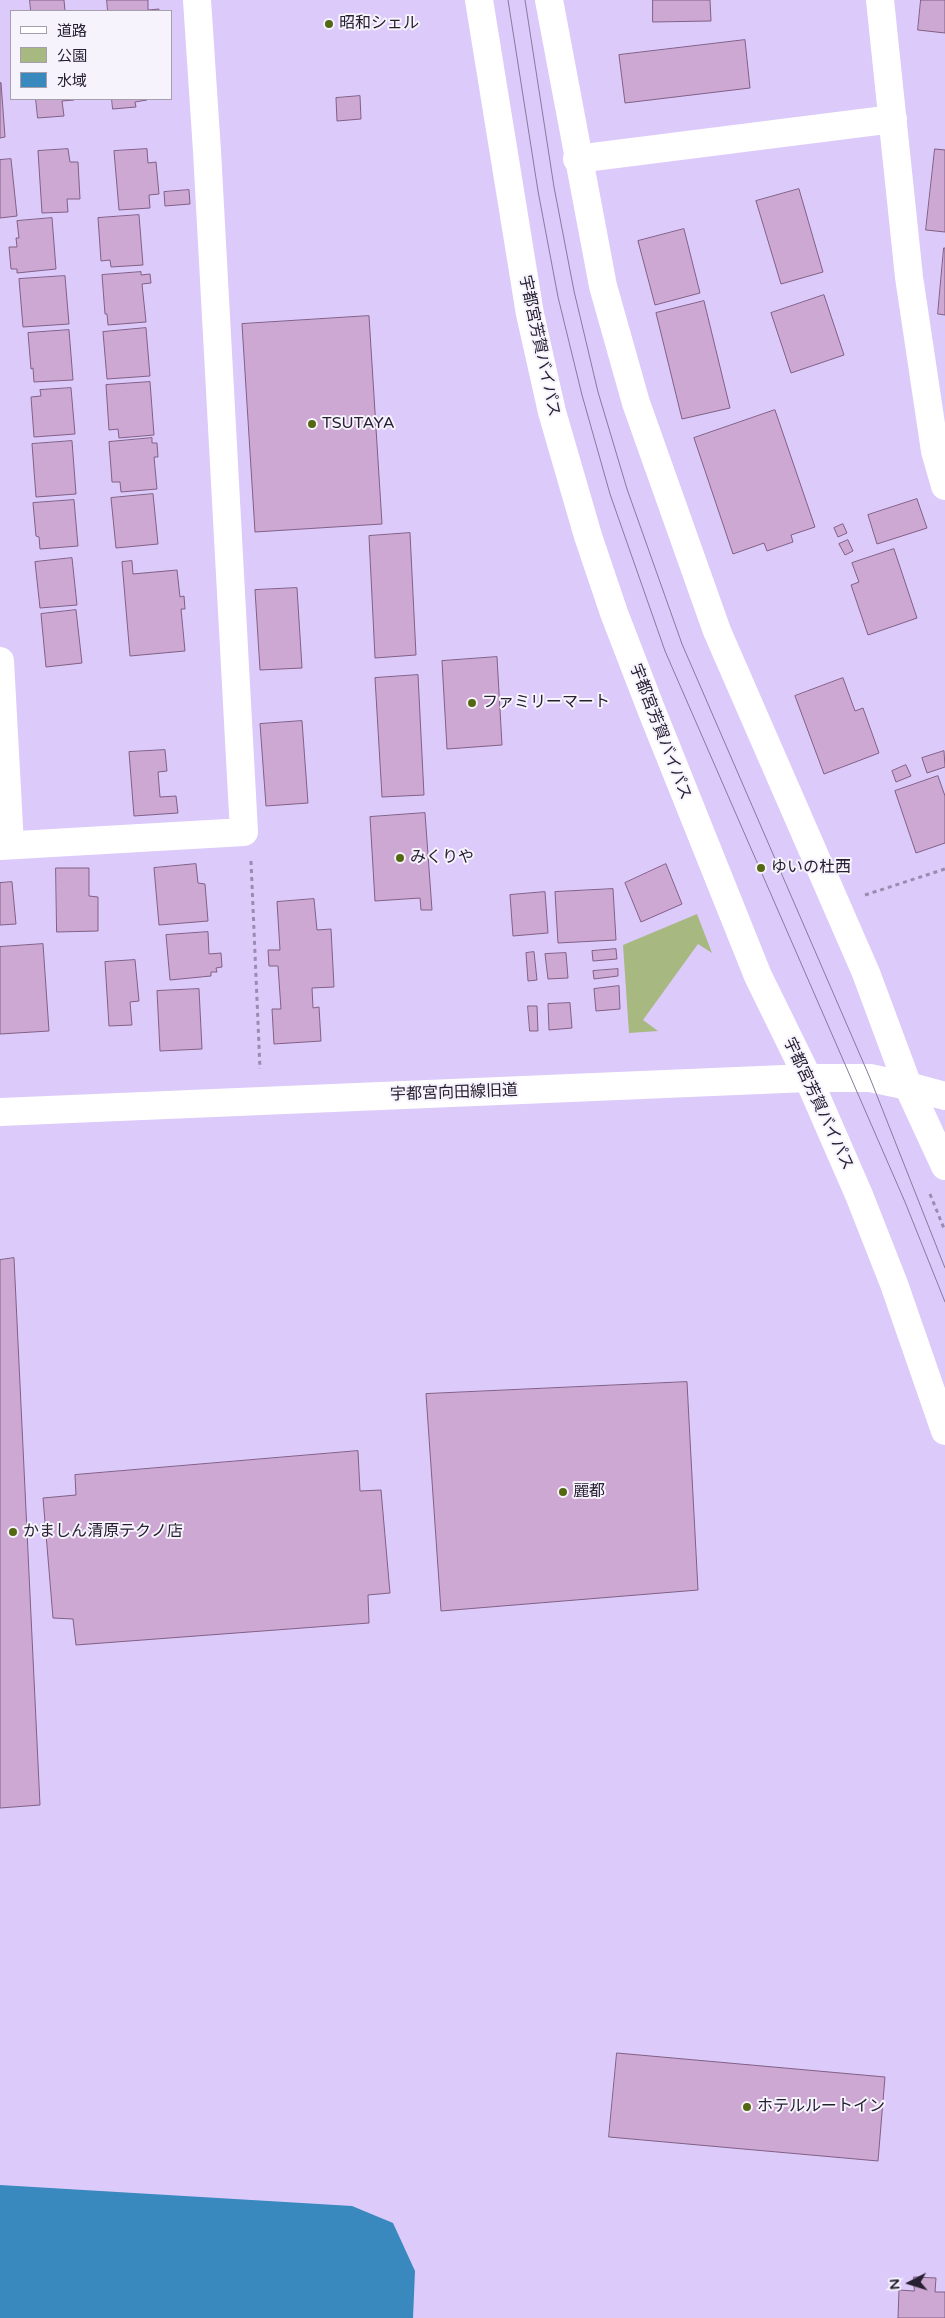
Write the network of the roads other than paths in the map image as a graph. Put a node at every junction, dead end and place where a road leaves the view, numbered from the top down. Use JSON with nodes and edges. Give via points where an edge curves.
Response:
{"nodes":[{"id":1,"x":197,"y":0,"type":"edge"},
{"id":2,"x":479,"y":0,"type":"edge"},
{"id":3,"x":549,"y":0,"type":"edge"},
{"id":4,"x":880,"y":0,"type":"edge"},
{"id":5,"x":893,"y":119,"type":"junction"},
{"id":6,"x":577,"y":159,"type":"junction"},
{"id":7,"x":944,"y":477,"type":"edge"},
{"id":8,"x":0,"y":661,"type":"edge"},
{"id":9,"x":5,"y":845,"type":"edge"},
{"id":10,"x":808,"y":1078,"type":"junction"},
{"id":11,"x":908,"y":1086,"type":"junction"},
{"id":12,"x":945,"y":1096,"type":"edge"},
{"id":13,"x":0,"y":1112,"type":"edge"},
{"id":14,"x":945,"y":1166,"type":"edge"},
{"id":15,"x":945,"y":1431,"type":"edge"}],
"edges":[{"from":1,"to":9,"type":"street","via":[[244,832]]},
{"from":2,"to":10,"type":"street","name":"宇都宮芳賀バイパス","via":[[530,314],[552,412],[588,536],[614,613],[758,976]]},
{"from":3,"to":6,"type":"street"},
{"from":4,"to":5,"type":"street"},
{"from":5,"to":6,"type":"street"},
{"from":5,"to":7,"type":"street","via":[[909,277],[935,451]]},
{"from":6,"to":11,"type":"street","via":[[603,286],[636,403],[681,531],[717,631],[866,973]]},
{"from":8,"to":9,"type":"street"},
{"from":10,"to":11,"type":"street","name":"宇都宮向田線旧道","via":[[870,1078]]},
{"from":10,"to":13,"type":"street","name":"宇都宮向田線旧道"},
{"from":10,"to":15,"type":"street","name":"宇都宮芳賀バイパス","via":[[894,1284]]},
{"from":11,"to":12,"type":"street","name":"宇都宮向田線旧道"},
{"from":11,"to":14,"type":"street"}]}
